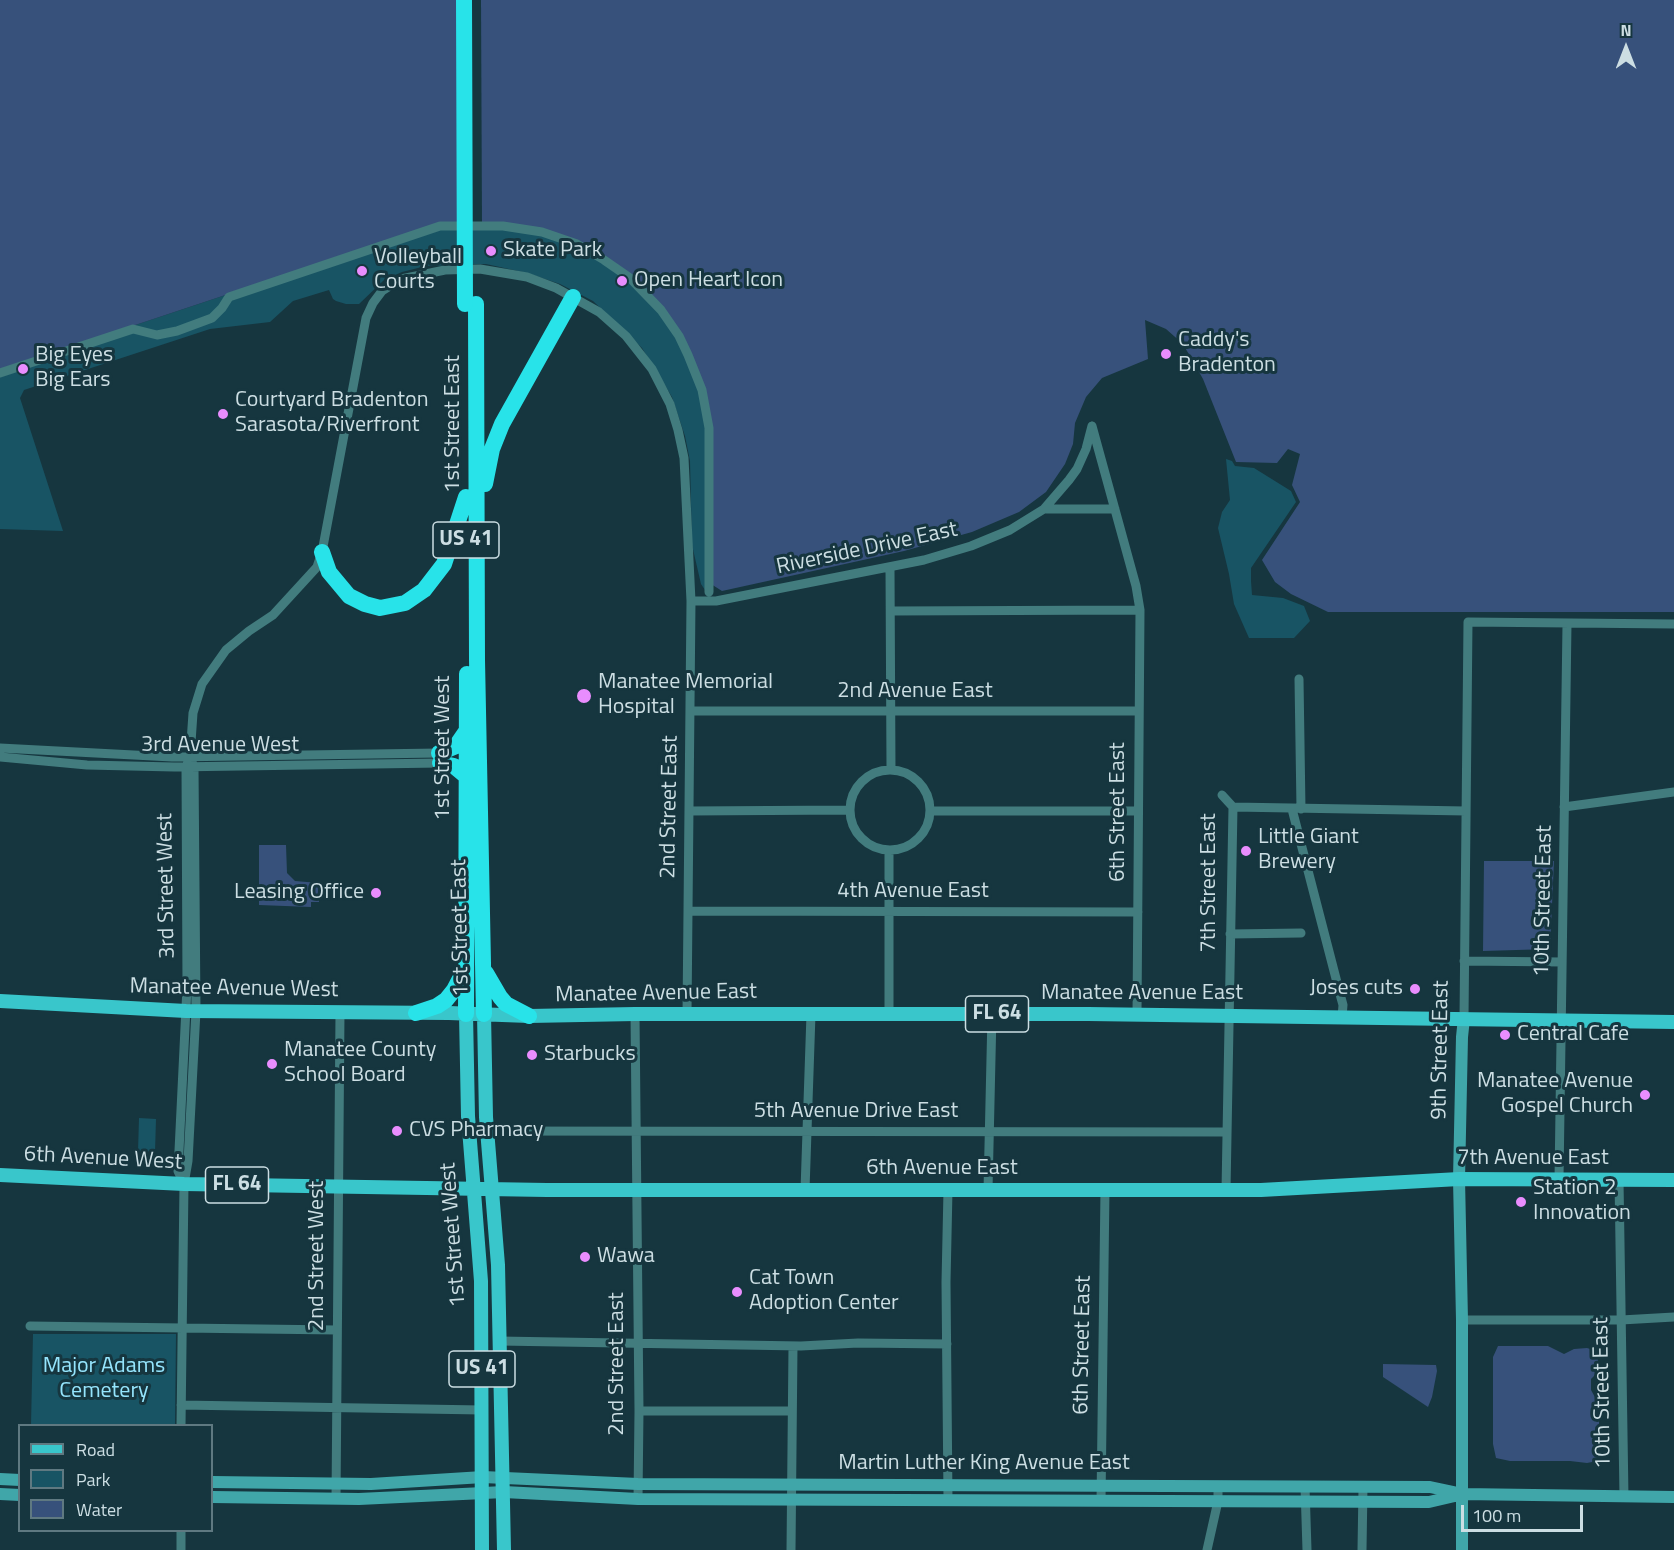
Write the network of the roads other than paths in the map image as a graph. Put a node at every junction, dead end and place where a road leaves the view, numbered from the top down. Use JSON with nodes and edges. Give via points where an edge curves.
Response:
{"nodes":[{"id":1,"x":464,"y":0,"type":"edge"},
{"id":2,"x":475,"y":0,"type":"edge"},
{"id":3,"x":573,"y":297,"type":"junction"},
{"id":4,"x":471,"y":304,"type":"junction"},
{"id":5,"x":0,"y":373,"type":"edge"},
{"id":6,"x":466,"y":497,"type":"junction"},
{"id":7,"x":1044,"y":509,"type":"junction"},
{"id":8,"x":1115,"y":509,"type":"junction"},
{"id":9,"x":477,"y":536,"type":"junction"},
{"id":10,"x":322,"y":552,"type":"junction"},
{"id":11,"x":890,"y":567,"type":"junction"},
{"id":12,"x":709,"y":592,"type":"dead end"},
{"id":13,"x":691,"y":601,"type":"junction"},
{"id":14,"x":1140,"y":610,"type":"junction"},
{"id":15,"x":891,"y":611,"type":"junction"},
{"id":16,"x":1567,"y":624,"type":"junction"},
{"id":17,"x":1674,"y":624,"type":"edge"},
{"id":18,"x":1299,"y":679,"type":"dead end"},
{"id":19,"x":690,"y":711,"type":"junction"},
{"id":20,"x":890,"y":711,"type":"junction"},
{"id":21,"x":1139,"y":711,"type":"junction"},
{"id":22,"x":467,"y":730,"type":"junction"},
{"id":23,"x":0,"y":747,"type":"edge"},
{"id":24,"x":73,"y":752,"type":"junction"},
{"id":25,"x":315,"y":755,"type":"junction"},
{"id":26,"x":0,"y":757,"type":"edge"},
{"id":27,"x":190,"y":757,"type":"junction"},
{"id":28,"x":440,"y":758,"type":"junction"},
{"id":29,"x":72,"y":763,"type":"junction"},
{"id":30,"x":317,"y":765,"type":"junction"},
{"id":31,"x":190,"y":767,"type":"junction"},
{"id":32,"x":891,"y":770,"type":"junction"},
{"id":33,"x":466,"y":776,"type":"junction"},
{"id":34,"x":1674,"y":792,"type":"edge"},
{"id":35,"x":1222,"y":795,"type":"dead end"},
{"id":36,"x":1233,"y":807,"type":"junction"},
{"id":37,"x":1564,"y":807,"type":"junction"},
{"id":38,"x":1296,"y":809,"type":"junction"},
{"id":39,"x":849,"y":810,"type":"junction"},
{"id":40,"x":689,"y":811,"type":"junction"},
{"id":41,"x":931,"y":811,"type":"junction"},
{"id":42,"x":1138,"y":811,"type":"junction"},
{"id":43,"x":1466,"y":811,"type":"junction"},
{"id":44,"x":889,"y":851,"type":"junction"},
{"id":45,"x":688,"y":911,"type":"junction"},
{"id":46,"x":889,"y":911,"type":"junction"},
{"id":47,"x":1138,"y":912,"type":"junction"},
{"id":48,"x":1301,"y":933,"type":"dead end"},
{"id":49,"x":1230,"y":934,"type":"junction"},
{"id":50,"x":1464,"y":961,"type":"junction"},
{"id":51,"x":1562,"y":962,"type":"junction"},
{"id":52,"x":466,"y":967,"type":"junction"},
{"id":53,"x":484,"y":970,"type":"junction"},
{"id":54,"x":0,"y":1001,"type":"edge"},
{"id":55,"x":191,"y":1011,"type":"junction"},
{"id":56,"x":339,"y":1013,"type":"junction"},
{"id":57,"x":416,"y":1013,"type":"junction"},
{"id":58,"x":466,"y":1014,"type":"junction"},
{"id":59,"x":484,"y":1014,"type":"junction"},
{"id":60,"x":635,"y":1014,"type":"junction"},
{"id":61,"x":687,"y":1014,"type":"junction"},
{"id":62,"x":811,"y":1014,"type":"junction"},
{"id":63,"x":889,"y":1014,"type":"junction"},
{"id":64,"x":992,"y":1014,"type":"junction"},
{"id":65,"x":1137,"y":1014,"type":"junction"},
{"id":66,"x":1228,"y":1015,"type":"junction"},
{"id":67,"x":530,"y":1016,"type":"junction"},
{"id":68,"x":1342,"y":1017,"type":"junction"},
{"id":69,"x":1464,"y":1018,"type":"junction"},
{"id":70,"x":1561,"y":1020,"type":"junction"},
{"id":71,"x":1674,"y":1022,"type":"edge"},
{"id":72,"x":181,"y":1088,"type":"junction"},
{"id":73,"x":192,"y":1088,"type":"junction"},
{"id":74,"x":487,"y":1131,"type":"junction"},
{"id":75,"x":635,"y":1131,"type":"junction"},
{"id":76,"x":807,"y":1132,"type":"junction"},
{"id":77,"x":989,"y":1132,"type":"junction"},
{"id":78,"x":1226,"y":1132,"type":"junction"},
{"id":79,"x":0,"y":1175,"type":"edge"},
{"id":80,"x":1460,"y":1179,"type":"junction"},
{"id":81,"x":1559,"y":1179,"type":"junction"},
{"id":82,"x":1619,"y":1180,"type":"junction"},
{"id":83,"x":1674,"y":1180,"type":"edge"},
{"id":84,"x":184,"y":1184,"type":"junction"},
{"id":85,"x":1392,"y":1184,"type":"joint"},
{"id":86,"x":338,"y":1187,"type":"junction"},
{"id":87,"x":475,"y":1189,"type":"junction"},
{"id":88,"x":1105,"y":1189,"type":"junction"},
{"id":89,"x":493,"y":1190,"type":"junction"},
{"id":90,"x":636,"y":1190,"type":"junction"},
{"id":91,"x":806,"y":1190,"type":"junction"},
{"id":92,"x":948,"y":1190,"type":"junction"},
{"id":93,"x":988,"y":1190,"type":"junction"},
{"id":94,"x":1226,"y":1190,"type":"junction"},
{"id":95,"x":1674,"y":1317,"type":"edge"},
{"id":96,"x":1462,"y":1320,"type":"junction"},
{"id":97,"x":1621,"y":1320,"type":"junction"},
{"id":98,"x":30,"y":1326,"type":"dead end"},
{"id":99,"x":182,"y":1327,"type":"junction"},
{"id":100,"x":337,"y":1330,"type":"junction"},
{"id":101,"x":499,"y":1341,"type":"junction"},
{"id":102,"x":638,"y":1342,"type":"junction"},
{"id":103,"x":947,"y":1344,"type":"junction"},
{"id":104,"x":792,"y":1346,"type":"junction"},
{"id":105,"x":181,"y":1405,"type":"junction"},
{"id":106,"x":337,"y":1408,"type":"junction"},
{"id":107,"x":482,"y":1410,"type":"junction"},
{"id":108,"x":639,"y":1411,"type":"junction"},
{"id":109,"x":792,"y":1411,"type":"junction"},
{"id":110,"x":181,"y":1424,"type":"edge"},
{"id":111,"x":483,"y":1477,"type":"junction"},
{"id":112,"x":504,"y":1477,"type":"junction"},
{"id":113,"x":0,"y":1479,"type":"edge"},
{"id":114,"x":18,"y":1480,"type":"edge"},
{"id":115,"x":213,"y":1482,"type":"edge"},
{"id":116,"x":336,"y":1484,"type":"junction"},
{"id":117,"x":638,"y":1484,"type":"junction"},
{"id":118,"x":791,"y":1484,"type":"junction"},
{"id":119,"x":948,"y":1485,"type":"junction"},
{"id":120,"x":1101,"y":1486,"type":"junction"},
{"id":121,"x":1218,"y":1486,"type":"junction"},
{"id":122,"x":1305,"y":1486,"type":"junction"},
{"id":123,"x":1363,"y":1487,"type":"junction"},
{"id":124,"x":504,"y":1492,"type":"junction"},
{"id":125,"x":482,"y":1493,"type":"junction"},
{"id":126,"x":0,"y":1494,"type":"edge"},
{"id":127,"x":1463,"y":1494,"type":"junction"},
{"id":128,"x":18,"y":1495,"type":"edge"},
{"id":129,"x":213,"y":1497,"type":"edge"},
{"id":130,"x":1624,"y":1497,"type":"junction"},
{"id":131,"x":1674,"y":1497,"type":"edge"},
{"id":132,"x":336,"y":1499,"type":"junction"},
{"id":133,"x":638,"y":1499,"type":"junction"},
{"id":134,"x":790,"y":1500,"type":"junction"},
{"id":135,"x":948,"y":1500,"type":"junction"},
{"id":136,"x":1101,"y":1501,"type":"junction"},
{"id":137,"x":1218,"y":1501,"type":"junction"},
{"id":138,"x":1306,"y":1502,"type":"junction"},
{"id":139,"x":1362,"y":1502,"type":"junction"},
{"id":140,"x":181,"y":1532,"type":"edge"},
{"id":141,"x":181,"y":1550,"type":"edge"},
{"id":142,"x":482,"y":1550,"type":"edge"},
{"id":143,"x":504,"y":1550,"type":"edge"},
{"id":144,"x":791,"y":1550,"type":"edge"},
{"id":145,"x":1207,"y":1550,"type":"edge"},
{"id":146,"x":1307,"y":1550,"type":"edge"},
{"id":147,"x":1362,"y":1550,"type":"edge"},
{"id":148,"x":1462,"y":1550,"type":"edge"}],
"edges":[{"from":1,"to":4,"type":"highway","number":"US 41","bridge":true},
{"from":2,"to":4,"type":"highway","number":"US 41"},
{"from":3,"to":9,"type":"highway","via":[[496,436]]},
{"from":3,"to":10,"type":"street","name":"3rd Street West","via":[[542,282],[500,271],[464,268],[402,279],[382,291],[369,309],[362,337]]},
{"from":3,"to":13,"type":"street","name":"2nd Street East","via":[[599,312],[633,344],[652,369],[670,404],[684,458]]},
{"from":4,"to":6,"type":"highway","name":"1st Street West","number":"US 41"},
{"from":4,"to":9,"type":"highway","name":"1st Street East","number":"US 41"},
{"from":5,"to":12,"type":"street","via":[[133,329],[162,335],[185,328],[212,318],[229,297],[440,226],[504,226],[542,232],[576,244],[630,278],[661,310],[688,355],[702,390],[709,429]]},
{"from":6,"to":10,"type":"highway","via":[[444,564],[424,590],[405,603],[380,608],[349,596],[329,572]]},
{"from":6,"to":22,"type":"highway","name":"1st Street West","number":"US 41"},
{"from":7,"to":8,"type":"street"},
{"from":7,"to":8,"type":"street","name":"6th Street East","via":[[1077,469],[1092,426]]},
{"from":7,"to":11,"type":"street","name":"Riverside Drive East","via":[[1010,530],[971,546]]},
{"from":8,"to":14,"type":"street","name":"6th Street East"},
{"from":9,"to":53,"type":"highway","name":"1st Street East","number":"US 41"},
{"from":10,"to":27,"type":"street","name":"3rd Street West","via":[[317,567],[286,604],[238,639],[202,684],[193,713]]},
{"from":11,"to":13,"type":"street","name":"Riverside Drive East","via":[[716,601]]},
{"from":11,"to":15,"type":"street"},
{"from":13,"to":19,"type":"street","name":"2nd Street East"},
{"from":14,"to":15,"type":"street"},
{"from":14,"to":21,"type":"street","name":"6th Street East"},
{"from":15,"to":20,"type":"street"},
{"from":16,"to":17,"type":"street"},
{"from":16,"to":37,"type":"street","name":"10th Street East"},
{"from":16,"to":43,"type":"street","name":"9th Street East","via":[[1468,622]]},
{"from":18,"to":38,"type":"street"},
{"from":19,"to":20,"type":"street","name":"2nd Avenue East"},
{"from":19,"to":40,"type":"street","name":"2nd Street East"},
{"from":20,"to":21,"type":"street","name":"2nd Avenue East"},
{"from":20,"to":32,"type":"street"},
{"from":21,"to":42,"type":"street","name":"6th Street East"},
{"from":22,"to":28,"type":"highway"},
{"from":22,"to":33,"type":"highway","name":"1st Street West","number":"US 41"},
{"from":23,"to":24,"type":"street","name":"3rd Avenue West"},
{"from":24,"to":27,"type":"street","name":"3rd Avenue West"},
{"from":24,"to":29,"type":"street"},
{"from":25,"to":27,"type":"street","name":"3rd Avenue West"},
{"from":25,"to":28,"type":"street","name":"3rd Avenue West"},
{"from":25,"to":30,"type":"street"},
{"from":26,"to":29,"type":"street","name":"3rd Avenue West"},
{"from":27,"to":31,"type":"street","name":"3rd Street West"},
{"from":28,"to":30,"type":"street","name":"3rd Avenue West"},
{"from":28,"to":33,"type":"highway"},
{"from":29,"to":31,"type":"street","name":"3rd Avenue West"},
{"from":30,"to":31,"type":"street","name":"3rd Avenue West"},
{"from":31,"to":55,"type":"street","name":"3rd Street West"},
{"from":32,"to":39,"type":"street","via":[[873,773],[861,782]]},
{"from":32,"to":41,"type":"street","via":[[906,773],[919,782]]},
{"from":33,"to":52,"type":"highway","name":"1st Street West","number":"US 41"},
{"from":34,"to":37,"type":"street"},
{"from":35,"to":36,"type":"street","name":"7th Street East"},
{"from":36,"to":38,"type":"street"},
{"from":36,"to":49,"type":"street","name":"7th Street East"},
{"from":37,"to":51,"type":"street","name":"10th Street East"},
{"from":38,"to":43,"type":"street"},
{"from":38,"to":68,"type":"street","via":[[1343,1005]]},
{"from":39,"to":40,"type":"street"},
{"from":39,"to":44,"type":"street","via":[[852,825],[861,838],[875,848]]},
{"from":40,"to":45,"type":"street","name":"2nd Street East"},
{"from":41,"to":42,"type":"street"},
{"from":41,"to":44,"type":"street","via":[[927,827],[918,839]]},
{"from":42,"to":47,"type":"street","name":"6th Street East"},
{"from":43,"to":50,"type":"street","name":"9th Street East"},
{"from":44,"to":46,"type":"street"},
{"from":45,"to":46,"type":"street","name":"4th Avenue East"},
{"from":45,"to":61,"type":"street","name":"2nd Street East"},
{"from":46,"to":47,"type":"street","name":"4th Avenue East"},
{"from":46,"to":63,"type":"street"},
{"from":47,"to":65,"type":"street","name":"6th Street East"},
{"from":48,"to":49,"type":"street"},
{"from":49,"to":66,"type":"street","name":"7th Street East"},
{"from":50,"to":51,"type":"street"},
{"from":50,"to":69,"type":"street","name":"9th Street East"},
{"from":51,"to":70,"type":"street","name":"10th Street East"},
{"from":52,"to":57,"type":"highway","via":[[446,1000]]},
{"from":52,"to":58,"type":"highway","name":"1st Street West","number":"US 41"},
{"from":53,"to":59,"type":"highway","name":"1st Street East","number":"US 41"},
{"from":53,"to":67,"type":"highway","via":[[506,1004]]},
{"from":54,"to":55,"type":"main road","name":"Manatee Avenue West","number":"FL 64"},
{"from":55,"to":56,"type":"main road","name":"Manatee Avenue West","number":"FL 64"},
{"from":55,"to":72,"type":"street","name":"3rd Street West"},
{"from":55,"to":73,"type":"street","name":"3rd Street West"},
{"from":56,"to":57,"type":"main road","name":"Manatee Avenue West","number":"FL 64"},
{"from":56,"to":86,"type":"street","name":"2nd Street West"},
{"from":57,"to":58,"type":"main road","name":"Manatee Avenue West","number":"FL 64"},
{"from":58,"to":59,"type":"main road","name":"Manatee Avenue East","number":"FL 64"},
{"from":58,"to":87,"type":"main road","name":"1st Street West","number":"US 41","via":[[467,1107]]},
{"from":59,"to":67,"type":"main road","name":"Manatee Avenue East","number":"FL 64"},
{"from":59,"to":74,"type":"main road","name":"1st Street East","number":"US 41"},
{"from":60,"to":61,"type":"main road","name":"Manatee Avenue East","number":"FL 64"},
{"from":60,"to":67,"type":"main road","name":"Manatee Avenue East","number":"FL 64"},
{"from":60,"to":75,"type":"street","name":"2nd Street East"},
{"from":61,"to":62,"type":"main road","name":"Manatee Avenue East","number":"FL 64"},
{"from":62,"to":63,"type":"main road","name":"Manatee Avenue East","number":"FL 64"},
{"from":62,"to":76,"type":"street"},
{"from":63,"to":64,"type":"main road","name":"Manatee Avenue East","number":"FL 64"},
{"from":64,"to":65,"type":"main road","name":"Manatee Avenue East","number":"FL 64"},
{"from":64,"to":77,"type":"street"},
{"from":65,"to":66,"type":"main road","name":"Manatee Avenue East","number":"FL 64"},
{"from":66,"to":68,"type":"main road","name":"Manatee Avenue East","number":"FL 64"},
{"from":66,"to":78,"type":"street","name":"7th Street East"},
{"from":68,"to":69,"type":"main road","name":"Manatee Avenue East","number":"FL 64"},
{"from":69,"to":70,"type":"main road","name":"Manatee Avenue East","number":"FL 64"},
{"from":69,"to":80,"type":"street","name":"9th Street East"},
{"from":70,"to":71,"type":"main road","name":"Manatee Avenue East","number":"FL 64"},
{"from":70,"to":81,"type":"street","name":"10th Street East"},
{"from":72,"to":73,"type":"street"},
{"from":72,"to":84,"type":"street","name":"3rd Street West","via":[[178,1171]]},
{"from":73,"to":84,"type":"street","name":"3rd Street West"},
{"from":74,"to":75,"type":"street","name":"5th Avenue Drive East"},
{"from":74,"to":89,"type":"main road","name":"1st Street East","number":"US 41"},
{"from":75,"to":76,"type":"street","name":"5th Avenue Drive East"},
{"from":75,"to":90,"type":"street","name":"2nd Street East"},
{"from":76,"to":77,"type":"street","name":"5th Avenue Drive East"},
{"from":76,"to":91,"type":"street"},
{"from":77,"to":78,"type":"street","name":"5th Avenue Drive East"},
{"from":77,"to":93,"type":"street"},
{"from":78,"to":94,"type":"street","name":"7th Street East"},
{"from":79,"to":84,"type":"main road","name":"6th Avenue West","number":"FL 64"},
{"from":80,"to":81,"type":"main road","name":"7th Avenue East","number":"FL 64"},
{"from":80,"to":85,"type":"main road","name":"7th Avenue East","number":"FL 64"},
{"from":80,"to":96,"type":"street","name":"9th Street East"},
{"from":81,"to":82,"type":"main road","name":"7th Avenue East","number":"FL 64"},
{"from":82,"to":83,"type":"main road","name":"7th Avenue East","number":"FL 64"},
{"from":82,"to":97,"type":"street","name":"10th Street East"},
{"from":84,"to":86,"type":"main road","name":"6th Avenue West","number":"FL 64"},
{"from":84,"to":99,"type":"street","name":"3rd Street West"},
{"from":85,"to":94,"type":"main road","name":"6th Avenue East","number":"FL 64"},
{"from":86,"to":87,"type":"main road","name":"6th Avenue West","number":"FL 64"},
{"from":86,"to":100,"type":"street","name":"2nd Street West"},
{"from":87,"to":89,"type":"main road","name":"6th Avenue West","number":"FL 64"},
{"from":87,"to":107,"type":"main road","name":"1st Street West","number":"US 41","via":[[481,1269]]},
{"from":88,"to":93,"type":"main road","name":"6th Avenue East","number":"FL 64"},
{"from":88,"to":94,"type":"main road","name":"6th Avenue East","number":"FL 64"},
{"from":88,"to":120,"type":"street","name":"6th Street East"},
{"from":89,"to":90,"type":"main road","name":"6th Avenue East","number":"FL 64"},
{"from":89,"to":101,"type":"main road","name":"1st Street East","number":"US 41"},
{"from":90,"to":91,"type":"main road","name":"6th Avenue East","number":"FL 64"},
{"from":90,"to":102,"type":"street","name":"2nd Street East"},
{"from":91,"to":92,"type":"main road","name":"6th Avenue East","number":"FL 64"},
{"from":92,"to":93,"type":"main road","name":"6th Avenue East","number":"FL 64"},
{"from":92,"to":103,"type":"street"},
{"from":95,"to":97,"type":"street"},
{"from":96,"to":97,"type":"street"},
{"from":96,"to":127,"type":"street","name":"9th Street East"},
{"from":97,"to":130,"type":"street","name":"10th Street East"},
{"from":98,"to":99,"type":"street"},
{"from":99,"to":100,"type":"street"},
{"from":99,"to":105,"type":"street","name":"3rd Street West"},
{"from":100,"to":106,"type":"street","name":"2nd Street West"},
{"from":101,"to":102,"type":"street"},
{"from":101,"to":112,"type":"main road","name":"1st Street East","number":"US 41"},
{"from":102,"to":104,"type":"street"},
{"from":102,"to":108,"type":"street","name":"2nd Street East"},
{"from":103,"to":104,"type":"street"},
{"from":103,"to":119,"type":"street"},
{"from":104,"to":109,"type":"street"},
{"from":105,"to":106,"type":"street"},
{"from":105,"to":110,"type":"street","name":"3rd Street West"},
{"from":106,"to":107,"type":"street"},
{"from":106,"to":116,"type":"street","name":"2nd Street West"},
{"from":107,"to":111,"type":"main road","name":"1st Street West","number":"US 41"},
{"from":108,"to":109,"type":"street"},
{"from":108,"to":117,"type":"street","name":"2nd Street East"},
{"from":109,"to":118,"type":"street"},
{"from":111,"to":112,"type":"street","name":"Martin Luther King Avenue East"},
{"from":111,"to":116,"type":"street","name":"Martin Luther King Avenue East"},
{"from":111,"to":125,"type":"main road","name":"1st Street West","number":"US 41"},
{"from":112,"to":117,"type":"street","name":"Martin Luther King Avenue East"},
{"from":112,"to":124,"type":"main road","name":"1st Street East","number":"US 41"},
{"from":113,"to":114,"type":"street"},
{"from":115,"to":116,"type":"street","name":"Martin Luther King Avenue East"},
{"from":116,"to":132,"type":"street","name":"2nd Street West"},
{"from":117,"to":118,"type":"street","name":"Martin Luther King Avenue East"},
{"from":117,"to":133,"type":"street","name":"2nd Street East"},
{"from":118,"to":119,"type":"street","name":"Martin Luther King Avenue East"},
{"from":118,"to":134,"type":"street"},
{"from":119,"to":120,"type":"street","name":"Martin Luther King Avenue East"},
{"from":119,"to":135,"type":"street"},
{"from":120,"to":121,"type":"street","name":"Martin Luther King Avenue East"},
{"from":120,"to":136,"type":"street","name":"6th Street East"},
{"from":121,"to":122,"type":"street","name":"Martin Luther King Avenue East"},
{"from":121,"to":137,"type":"street"},
{"from":122,"to":123,"type":"street","name":"Martin Luther King Avenue East"},
{"from":122,"to":138,"type":"street"},
{"from":123,"to":127,"type":"street","name":"Martin Luther King Avenue East","via":[[1430,1487]]},
{"from":123,"to":139,"type":"street"},
{"from":124,"to":125,"type":"street","name":"Martin Luther King Avenue East"},
{"from":124,"to":133,"type":"street","name":"Martin Luther King Avenue East"},
{"from":124,"to":143,"type":"main road","name":"1st Street East","number":"US 41"},
{"from":125,"to":132,"type":"street","name":"Martin Luther King Avenue East"},
{"from":125,"to":142,"type":"main road","name":"1st Street West","number":"US 41"},
{"from":126,"to":128,"type":"street"},
{"from":127,"to":130,"type":"street","name":"Martin Luther King Avenue East"},
{"from":127,"to":139,"type":"street","name":"Martin Luther King Avenue East","via":[[1429,1502]]},
{"from":127,"to":148,"type":"street","name":"9th Street East"},
{"from":129,"to":132,"type":"street","name":"Martin Luther King Avenue East"},
{"from":130,"to":131,"type":"street","name":"Martin Luther King Avenue East"},
{"from":133,"to":134,"type":"street","name":"Martin Luther King Avenue East"},
{"from":134,"to":135,"type":"street","name":"Martin Luther King Avenue East"},
{"from":134,"to":144,"type":"street"},
{"from":135,"to":136,"type":"street","name":"Martin Luther King Avenue East"},
{"from":136,"to":137,"type":"street","name":"Martin Luther King Avenue East"},
{"from":137,"to":138,"type":"street","name":"Martin Luther King Avenue East"},
{"from":137,"to":145,"type":"street"},
{"from":138,"to":139,"type":"street","name":"Martin Luther King Avenue East"},
{"from":138,"to":146,"type":"street"},
{"from":139,"to":147,"type":"street"},
{"from":140,"to":141,"type":"street"}]}
